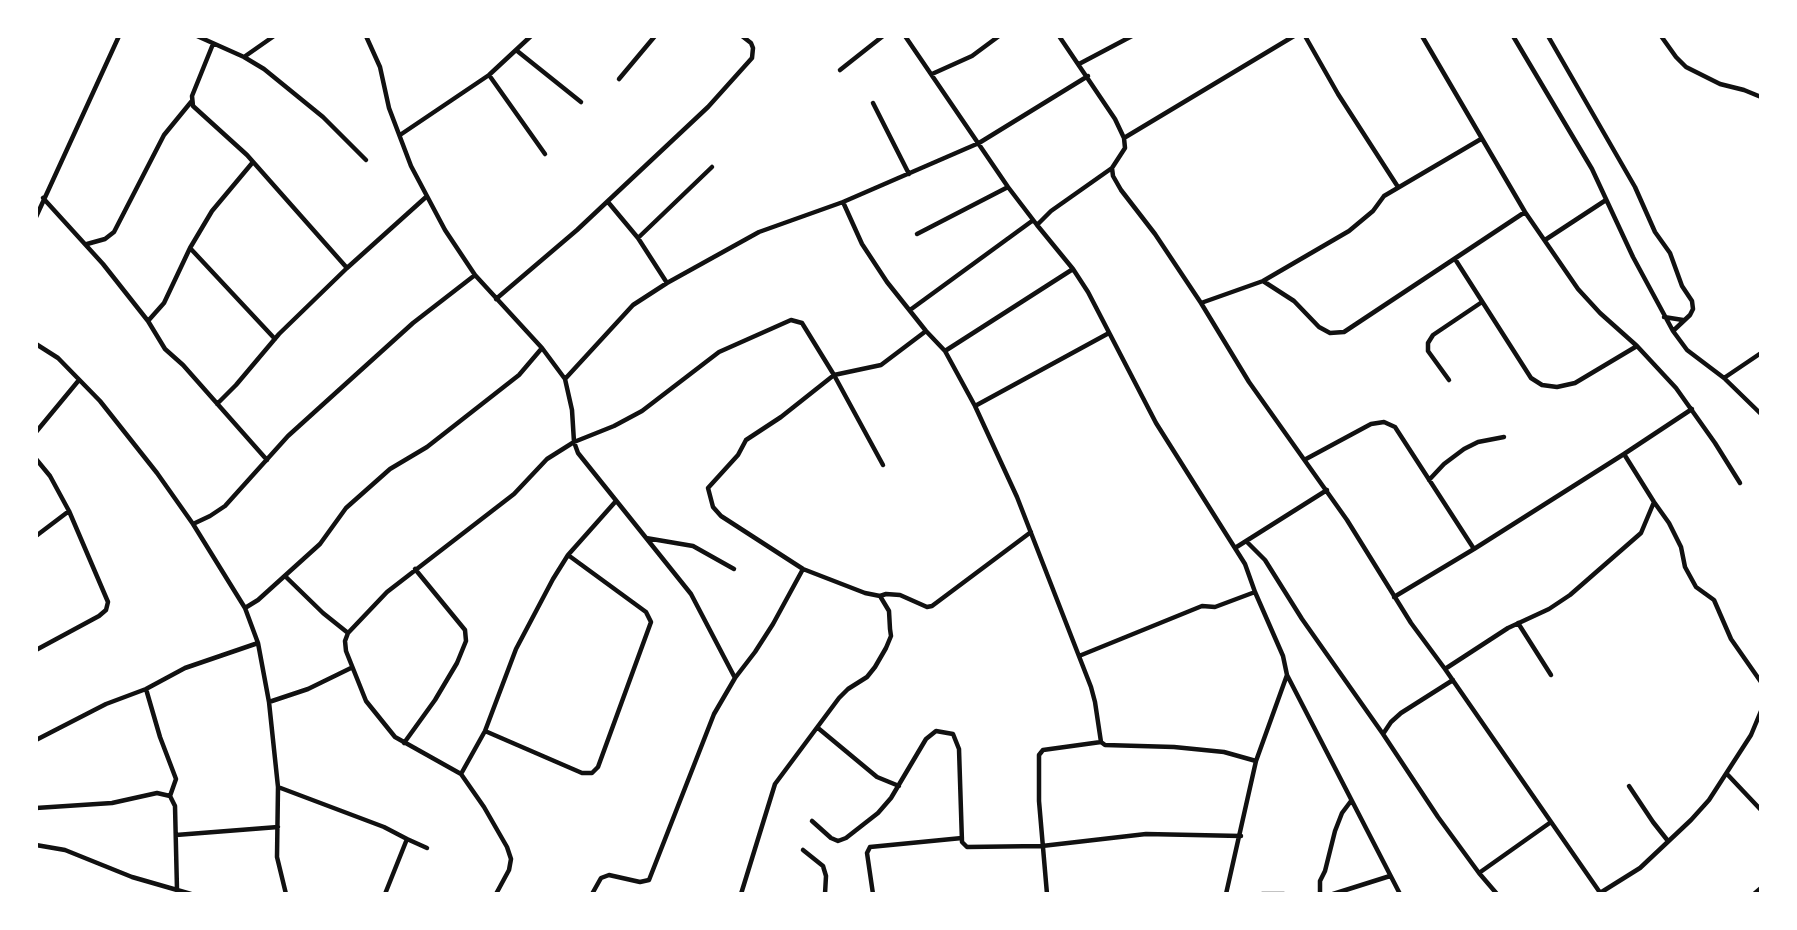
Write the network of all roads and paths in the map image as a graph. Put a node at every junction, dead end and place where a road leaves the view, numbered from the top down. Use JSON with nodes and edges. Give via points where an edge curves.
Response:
{"nodes":[{"id":1,"x":119,"y":36,"type":"edge"},
{"id":2,"x":197,"y":36,"type":"edge"},
{"id":3,"x":274,"y":36,"type":"edge"},
{"id":4,"x":366,"y":36,"type":"edge"},
{"id":5,"x":531,"y":36,"type":"edge"},
{"id":6,"x":655,"y":36,"type":"edge"},
{"id":7,"x":742,"y":36,"type":"edge"},
{"id":8,"x":883,"y":36,"type":"edge"},
{"id":9,"x":905,"y":36,"type":"edge"},
{"id":10,"x":999,"y":36,"type":"edge"},
{"id":11,"x":1059,"y":36,"type":"edge"},
{"id":12,"x":1114,"y":36,"type":"edge"},
{"id":13,"x":1132,"y":36,"type":"edge"},
{"id":14,"x":1294,"y":36,"type":"edge"},
{"id":15,"x":1305,"y":36,"type":"edge"},
{"id":16,"x":1422,"y":36,"type":"edge"},
{"id":17,"x":1514,"y":36,"type":"edge"},
{"id":18,"x":1548,"y":36,"type":"edge"},
{"id":19,"x":1661,"y":36,"type":"edge"},
{"id":20,"x":213,"y":44,"type":"junction"},
{"id":21,"x":1118,"y":44,"type":"junction"},
{"id":22,"x":516,"y":50,"type":"junction"},
{"id":23,"x":244,"y":57,"type":"junction"},
{"id":24,"x":1079,"y":64,"type":"junction"},
{"id":25,"x":840,"y":70,"type":"dead end"},
{"id":26,"x":932,"y":74,"type":"junction"},
{"id":27,"x":489,"y":75,"type":"junction"},
{"id":28,"x":1088,"y":76,"type":"junction"},
{"id":29,"x":619,"y":79,"type":"dead end"},
{"id":30,"x":1761,"y":97,"type":"edge"},
{"id":31,"x":191,"y":102,"type":"junction"},
{"id":32,"x":581,"y":102,"type":"dead end"},
{"id":33,"x":873,"y":103,"type":"dead end"},
{"id":34,"x":400,"y":135,"type":"junction"},
{"id":35,"x":1124,"y":138,"type":"junction"},
{"id":36,"x":1481,"y":139,"type":"junction"},
{"id":37,"x":979,"y":143,"type":"junction"},
{"id":38,"x":545,"y":154,"type":"dead end"},
{"id":39,"x":366,"y":160,"type":"dead end"},
{"id":40,"x":253,"y":162,"type":"junction"},
{"id":41,"x":712,"y":167,"type":"dead end"},
{"id":42,"x":1112,"y":168,"type":"junction"},
{"id":43,"x":909,"y":174,"type":"junction"},
{"id":44,"x":1008,"y":187,"type":"junction"},
{"id":45,"x":1398,"y":187,"type":"junction"},
{"id":46,"x":426,"y":197,"type":"junction"},
{"id":47,"x":43,"y":198,"type":"junction"},
{"id":48,"x":1606,"y":200,"type":"junction"},
{"id":49,"x":608,"y":202,"type":"junction"},
{"id":50,"x":843,"y":202,"type":"junction"},
{"id":51,"x":1525,"y":212,"type":"junction"},
{"id":52,"x":36,"y":217,"type":"edge"},
{"id":53,"x":1032,"y":221,"type":"junction"},
{"id":54,"x":1037,"y":225,"type":"junction"},
{"id":55,"x":917,"y":234,"type":"dead end"},
{"id":56,"x":638,"y":238,"type":"junction"},
{"id":57,"x":1545,"y":240,"type":"junction"},
{"id":58,"x":87,"y":244,"type":"junction"},
{"id":59,"x":190,"y":248,"type":"junction"},
{"id":60,"x":1455,"y":259,"type":"junction"},
{"id":61,"x":347,"y":268,"type":"junction"},
{"id":62,"x":1073,"y":269,"type":"junction"},
{"id":63,"x":476,"y":275,"type":"junction"},
{"id":64,"x":1263,"y":281,"type":"junction"},
{"id":65,"x":667,"y":284,"type":"junction"},
{"id":66,"x":496,"y":299,"type":"junction"},
{"id":67,"x":1482,"y":302,"type":"junction"},
{"id":68,"x":1201,"y":303,"type":"junction"},
{"id":69,"x":910,"y":310,"type":"junction"},
{"id":70,"x":1664,"y":317,"type":"junction"},
{"id":71,"x":1683,"y":320,"type":"junction"},
{"id":72,"x":148,"y":321,"type":"junction"},
{"id":73,"x":927,"y":331,"type":"junction"},
{"id":74,"x":1672,"y":332,"type":"junction"},
{"id":75,"x":1109,"y":333,"type":"junction"},
{"id":76,"x":275,"y":339,"type":"junction"},
{"id":77,"x":36,"y":344,"type":"edge"},
{"id":78,"x":1637,"y":346,"type":"junction"},
{"id":79,"x":542,"y":348,"type":"junction"},
{"id":80,"x":945,"y":351,"type":"junction"},
{"id":81,"x":1761,"y":353,"type":"edge"},
{"id":82,"x":834,"y":375,"type":"junction"},
{"id":83,"x":1724,"y":378,"type":"junction"},
{"id":84,"x":565,"y":379,"type":"junction"},
{"id":85,"x":79,"y":380,"type":"junction"},
{"id":86,"x":1449,"y":380,"type":"dead end"},
{"id":87,"x":217,"y":404,"type":"junction"},
{"id":88,"x":975,"y":406,"type":"junction"},
{"id":89,"x":1692,"y":410,"type":"junction"},
{"id":90,"x":1761,"y":414,"type":"edge"},
{"id":91,"x":36,"y":432,"type":"edge"},
{"id":92,"x":1504,"y":437,"type":"dead end"},
{"id":93,"x":574,"y":442,"type":"junction"},
{"id":94,"x":1624,"y":454,"type":"junction"},
{"id":95,"x":36,"y":459,"type":"edge"},
{"id":96,"x":1306,"y":459,"type":"junction"},
{"id":97,"x":267,"y":460,"type":"junction"},
{"id":98,"x":883,"y":465,"type":"dead end"},
{"id":99,"x":1429,"y":480,"type":"junction"},
{"id":100,"x":1740,"y":483,"type":"dead end"},
{"id":101,"x":1327,"y":490,"type":"junction"},
{"id":102,"x":616,"y":501,"type":"junction"},
{"id":103,"x":1654,"y":502,"type":"junction"},
{"id":104,"x":69,"y":511,"type":"junction"},
{"id":105,"x":193,"y":524,"type":"junction"},
{"id":106,"x":1031,"y":532,"type":"junction"},
{"id":107,"x":36,"y":536,"type":"edge"},
{"id":108,"x":646,"y":538,"type":"junction"},
{"id":109,"x":1246,"y":541,"type":"junction"},
{"id":110,"x":1235,"y":548,"type":"junction"},
{"id":111,"x":1474,"y":549,"type":"junction"},
{"id":112,"x":568,"y":555,"type":"junction"},
{"id":113,"x":415,"y":569,"type":"junction"},
{"id":114,"x":734,"y":569,"type":"dead end"},
{"id":115,"x":803,"y":569,"type":"junction"},
{"id":116,"x":286,"y":577,"type":"junction"},
{"id":117,"x":1255,"y":592,"type":"junction"},
{"id":118,"x":880,"y":596,"type":"junction"},
{"id":119,"x":1394,"y":597,"type":"junction"},
{"id":120,"x":245,"y":608,"type":"junction"},
{"id":121,"x":1518,"y":623,"type":"junction"},
{"id":122,"x":348,"y":633,"type":"junction"},
{"id":123,"x":258,"y":643,"type":"junction"},
{"id":124,"x":36,"y":650,"type":"edge"},
{"id":125,"x":1079,"y":656,"type":"junction"},
{"id":126,"x":351,"y":668,"type":"junction"},
{"id":127,"x":1446,"y":669,"type":"junction"},
{"id":128,"x":1287,"y":675,"type":"junction"},
{"id":129,"x":1551,"y":675,"type":"dead end"},
{"id":130,"x":735,"y":678,"type":"junction"},
{"id":131,"x":1453,"y":680,"type":"junction"},
{"id":132,"x":1761,"y":682,"type":"edge"},
{"id":133,"x":146,"y":689,"type":"junction"},
{"id":134,"x":269,"y":702,"type":"junction"},
{"id":135,"x":1761,"y":711,"type":"edge"},
{"id":136,"x":818,"y":728,"type":"junction"},
{"id":137,"x":485,"y":731,"type":"junction"},
{"id":138,"x":1383,"y":734,"type":"junction"},
{"id":139,"x":36,"y":740,"type":"edge"},
{"id":140,"x":1101,"y":742,"type":"junction"},
{"id":141,"x":404,"y":743,"type":"junction"},
{"id":142,"x":1256,"y":761,"type":"junction"},
{"id":143,"x":461,"y":774,"type":"junction"},
{"id":144,"x":1727,"y":774,"type":"junction"},
{"id":145,"x":899,"y":786,"type":"junction"},
{"id":146,"x":1629,"y":786,"type":"dead end"},
{"id":147,"x":278,"y":787,"type":"junction"},
{"id":148,"x":170,"y":796,"type":"junction"},
{"id":149,"x":1351,"y":801,"type":"junction"},
{"id":150,"x":36,"y":808,"type":"edge"},
{"id":151,"x":1761,"y":810,"type":"edge"},
{"id":152,"x":813,"y":821,"type":"dead end"},
{"id":153,"x":1551,"y":822,"type":"junction"},
{"id":154,"x":278,"y":827,"type":"junction"},
{"id":155,"x":176,"y":835,"type":"junction"},
{"id":156,"x":1241,"y":836,"type":"junction"},
{"id":157,"x":962,"y":838,"type":"junction"},
{"id":158,"x":407,"y":839,"type":"junction"},
{"id":159,"x":1668,"y":841,"type":"junction"},
{"id":160,"x":36,"y":845,"type":"edge"},
{"id":161,"x":1042,"y":846,"type":"junction"},
{"id":162,"x":428,"y":848,"type":"dead end"},
{"id":163,"x":803,"y":850,"type":"dead end"},
{"id":164,"x":1479,"y":873,"type":"junction"},
{"id":165,"x":1390,"y":876,"type":"junction"},
{"id":166,"x":165,"y":886,"type":"junction"},
{"id":167,"x":1761,"y":888,"type":"edge"},
{"id":168,"x":177,"y":890,"type":"junction"},
{"id":169,"x":166,"y":894,"type":"edge"},
{"id":170,"x":190,"y":894,"type":"edge"},
{"id":171,"x":286,"y":894,"type":"edge"},
{"id":172,"x":385,"y":894,"type":"edge"},
{"id":173,"x":496,"y":894,"type":"edge"},
{"id":174,"x":592,"y":894,"type":"edge"},
{"id":175,"x":741,"y":894,"type":"edge"},
{"id":176,"x":825,"y":894,"type":"edge"},
{"id":177,"x":873,"y":894,"type":"edge"},
{"id":178,"x":1047,"y":894,"type":"edge"},
{"id":179,"x":1226,"y":894,"type":"edge"},
{"id":180,"x":1262,"y":894,"type":"edge"},
{"id":181,"x":1284,"y":894,"type":"edge"},
{"id":182,"x":1320,"y":894,"type":"edge"},
{"id":183,"x":1334,"y":894,"type":"edge"},
{"id":184,"x":1401,"y":894,"type":"edge"},
{"id":185,"x":1497,"y":894,"type":"edge"},
{"id":186,"x":1600,"y":894,"type":"edge"},
{"id":187,"x":1754,"y":894,"type":"edge"}],
"edges":[{"from":1,"to":47,"type":"street"},
{"from":2,"to":20,"type":"street"},
{"from":3,"to":23,"type":"street"},
{"from":4,"to":34,"type":"street","via":[[380,67]]},
{"from":5,"to":22,"type":"street"},
{"from":6,"to":29,"type":"street"},
{"from":7,"to":49,"type":"street","via":[[751,43],[752,58],[708,107]]},
{"from":8,"to":25,"type":"street"},
{"from":9,"to":26,"type":"street"},
{"from":10,"to":26,"type":"street","via":[[972,56]]},
{"from":11,"to":24,"type":"street"},
{"from":12,"to":21,"type":"street"},
{"from":13,"to":21,"type":"street"},
{"from":14,"to":35,"type":"street"},
{"from":15,"to":45,"type":"street"},
{"from":16,"to":36,"type":"street"},
{"from":17,"to":48,"type":"street"},
{"from":18,"to":71,"type":"street","via":[[1635,187],[1655,232],[1676,263],[1693,309]]},
{"from":19,"to":30,"type":"street","via":[[1686,67],[1720,84]]},
{"from":20,"to":23,"type":"street"},
{"from":20,"to":31,"type":"street"},
{"from":21,"to":24,"type":"street"},
{"from":22,"to":27,"type":"street"},
{"from":22,"to":32,"type":"street"},
{"from":23,"to":39,"type":"street","via":[[323,117]]},
{"from":24,"to":28,"type":"street"},
{"from":26,"to":37,"type":"street"},
{"from":27,"to":34,"type":"street"},
{"from":27,"to":38,"type":"street"},
{"from":28,"to":35,"type":"street"},
{"from":28,"to":37,"type":"street"},
{"from":31,"to":40,"type":"street"},
{"from":31,"to":58,"type":"street","via":[[164,135],[114,232]]},
{"from":33,"to":43,"type":"street"},
{"from":34,"to":46,"type":"street"},
{"from":35,"to":42,"type":"street","via":[[1125,148]]},
{"from":36,"to":45,"type":"street"},
{"from":36,"to":51,"type":"street"},
{"from":37,"to":43,"type":"street"},
{"from":37,"to":44,"type":"street"},
{"from":40,"to":59,"type":"street","via":[[212,211]]},
{"from":40,"to":61,"type":"street"},
{"from":41,"to":56,"type":"street"},
{"from":42,"to":54,"type":"street"},
{"from":42,"to":68,"type":"street","via":[[1121,190]]},
{"from":43,"to":50,"type":"street"},
{"from":44,"to":53,"type":"street"},
{"from":44,"to":55,"type":"street"},
{"from":45,"to":64,"type":"street","via":[[1349,231]]},
{"from":46,"to":61,"type":"street"},
{"from":46,"to":63,"type":"street"},
{"from":47,"to":52,"type":"street"},
{"from":47,"to":58,"type":"street"},
{"from":48,"to":57,"type":"street"},
{"from":48,"to":70,"type":"street"},
{"from":49,"to":56,"type":"street"},
{"from":49,"to":66,"type":"street"},
{"from":50,"to":65,"type":"street","via":[[759,232]]},
{"from":50,"to":69,"type":"street","via":[[862,244]]},
{"from":51,"to":57,"type":"street"},
{"from":51,"to":60,"type":"street"},
{"from":53,"to":54,"type":"street"},
{"from":53,"to":69,"type":"street"},
{"from":54,"to":62,"type":"street"},
{"from":56,"to":65,"type":"street"},
{"from":57,"to":78,"type":"street","via":[[1578,289]]},
{"from":58,"to":72,"type":"street"},
{"from":59,"to":72,"type":"street","via":[[164,303]]},
{"from":59,"to":76,"type":"street"},
{"from":60,"to":64,"type":"street","via":[[1344,332],[1330,333],[1319,327],[1294,301]]},
{"from":60,"to":67,"type":"street"},
{"from":61,"to":76,"type":"street"},
{"from":62,"to":75,"type":"street"},
{"from":62,"to":80,"type":"street"},
{"from":63,"to":66,"type":"street"},
{"from":63,"to":97,"type":"street","via":[[413,323],[288,436]]},
{"from":64,"to":68,"type":"street"},
{"from":65,"to":84,"type":"street","via":[[633,305]]},
{"from":66,"to":79,"type":"street"},
{"from":67,"to":78,"type":"street","via":[[1531,378],[1542,385],[1575,383]]},
{"from":67,"to":86,"type":"street","via":[[1433,335],[1428,343],[1428,351]]},
{"from":68,"to":96,"type":"street","via":[[1249,382]]},
{"from":69,"to":73,"type":"street"},
{"from":70,"to":71,"type":"street"},
{"from":70,"to":74,"type":"street"},
{"from":71,"to":74,"type":"street"},
{"from":72,"to":87,"type":"street","via":[[165,349]]},
{"from":73,"to":80,"type":"street"},
{"from":73,"to":82,"type":"street","via":[[881,364]]},
{"from":74,"to":83,"type":"street","via":[[1687,350]]},
{"from":75,"to":88,"type":"street"},
{"from":75,"to":110,"type":"street","via":[[1156,423]]},
{"from":76,"to":87,"type":"street"},
{"from":77,"to":85,"type":"street","via":[[58,358]]},
{"from":78,"to":89,"type":"street"},
{"from":79,"to":84,"type":"street"},
{"from":79,"to":116,"type":"street","via":[[519,375],[427,447],[390,469],[346,508],[320,544]]},
{"from":80,"to":88,"type":"street"},
{"from":81,"to":83,"type":"street"},
{"from":82,"to":93,"type":"street","via":[[802,323],[791,320],[718,352],[642,411]]},
{"from":82,"to":98,"type":"street"},
{"from":82,"to":115,"type":"street","via":[[746,440],[738,455],[708,488],[713,507],[721,516]]},
{"from":83,"to":90,"type":"street"},
{"from":84,"to":93,"type":"street"},
{"from":85,"to":91,"type":"street"},
{"from":85,"to":105,"type":"street","via":[[126,433]]},
{"from":87,"to":97,"type":"street"},
{"from":88,"to":106,"type":"street"},
{"from":89,"to":94,"type":"street"},
{"from":89,"to":100,"type":"street"},
{"from":92,"to":99,"type":"street","via":[[1464,449]]},
{"from":93,"to":102,"type":"street","via":[[578,453]]},
{"from":93,"to":113,"type":"street","via":[[547,459],[502,504]]},
{"from":94,"to":103,"type":"street"},
{"from":94,"to":111,"type":"street"},
{"from":95,"to":104,"type":"street"},
{"from":96,"to":99,"type":"street","via":[[1371,424],[1384,422],[1395,427]]},
{"from":96,"to":101,"type":"street"},
{"from":97,"to":105,"type":"street","via":[[225,506]]},
{"from":99,"to":111,"type":"street"},
{"from":101,"to":109,"type":"street"},
{"from":101,"to":119,"type":"street"},
{"from":102,"to":108,"type":"street"},
{"from":102,"to":112,"type":"street"},
{"from":103,"to":121,"type":"street","via":[[1636,539],[1570,595]]},
{"from":103,"to":132,"type":"street","via":[[1681,547],[1685,567],[1696,587],[1714,600],[1731,639]]},
{"from":104,"to":107,"type":"street"},
{"from":104,"to":124,"type":"street","via":[[108,602],[99,616]]},
{"from":105,"to":120,"type":"street"},
{"from":106,"to":118,"type":"street","via":[[932,606],[900,595]]},
{"from":106,"to":125,"type":"street"},
{"from":108,"to":114,"type":"street","via":[[693,546]]},
{"from":108,"to":130,"type":"street","via":[[691,594]]},
{"from":109,"to":110,"type":"street"},
{"from":109,"to":138,"type":"street","via":[[1265,560]]},
{"from":110,"to":117,"type":"street"},
{"from":111,"to":119,"type":"street"},
{"from":112,"to":137,"type":"street","via":[[516,649]]},
{"from":112,"to":137,"type":"street","via":[[646,612],[651,622],[598,767],[592,773],[582,772]]},
{"from":113,"to":122,"type":"street"},
{"from":113,"to":141,"type":"street","via":[[465,630],[466,640],[435,700]]},
{"from":115,"to":118,"type":"street"},
{"from":115,"to":130,"type":"street","via":[[755,652]]},
{"from":116,"to":120,"type":"street"},
{"from":116,"to":122,"type":"street"},
{"from":117,"to":125,"type":"street","via":[[1215,607],[1202,606]]},
{"from":117,"to":128,"type":"street","via":[[1283,656]]},
{"from":118,"to":136,"type":"street","via":[[889,611],[891,636],[886,648],[867,678],[848,689]]},
{"from":119,"to":127,"type":"street"},
{"from":120,"to":123,"type":"street"},
{"from":121,"to":127,"type":"street"},
{"from":121,"to":129,"type":"street"},
{"from":122,"to":126,"type":"street","via":[[345,641]]},
{"from":123,"to":133,"type":"street","via":[[186,668]]},
{"from":123,"to":134,"type":"street"},
{"from":125,"to":140,"type":"street","via":[[1095,702]]},
{"from":126,"to":134,"type":"street","via":[[308,690]]},
{"from":126,"to":141,"type":"street","via":[[366,701]]},
{"from":127,"to":131,"type":"street"},
{"from":128,"to":142,"type":"street"},
{"from":128,"to":149,"type":"street"},
{"from":130,"to":174,"type":"street","via":[[714,714],[649,880],[640,882],[609,875],[601,878]]},
{"from":131,"to":138,"type":"street","via":[[1401,713]]},
{"from":131,"to":153,"type":"street"},
{"from":133,"to":139,"type":"street","via":[[106,704]]},
{"from":133,"to":148,"type":"street","via":[[176,779]]},
{"from":134,"to":147,"type":"street"},
{"from":135,"to":144,"type":"street"},
{"from":136,"to":145,"type":"street","via":[[877,777]]},
{"from":136,"to":175,"type":"street","via":[[775,784]]},
{"from":137,"to":143,"type":"street"},
{"from":138,"to":164,"type":"street"},
{"from":140,"to":142,"type":"street","via":[[1224,752]]},
{"from":140,"to":161,"type":"street","via":[[1052,747],[1039,754]]},
{"from":141,"to":143,"type":"street"},
{"from":142,"to":156,"type":"street"},
{"from":143,"to":173,"type":"street","via":[[477,795],[511,859]]},
{"from":144,"to":151,"type":"street"},
{"from":144,"to":159,"type":"street","via":[[1709,800]]},
{"from":145,"to":152,"type":"street","via":[[878,813],[846,838],[831,838]]},
{"from":145,"to":157,"type":"street","via":[[926,739],[936,730],[953,734],[959,749]]},
{"from":146,"to":159,"type":"street"},
{"from":147,"to":154,"type":"street"},
{"from":147,"to":158,"type":"street"},
{"from":148,"to":150,"type":"street","via":[[157,793],[112,803]]},
{"from":148,"to":155,"type":"street","via":[[175,806]]},
{"from":149,"to":165,"type":"street"},
{"from":149,"to":182,"type":"street","via":[[1335,831],[1320,881]]},
{"from":153,"to":164,"type":"street"},
{"from":153,"to":186,"type":"street"},
{"from":154,"to":155,"type":"street"},
{"from":154,"to":171,"type":"street","via":[[277,857]]},
{"from":155,"to":168,"type":"street"},
{"from":156,"to":161,"type":"street","via":[[1146,834]]},
{"from":156,"to":179,"type":"street"},
{"from":157,"to":161,"type":"street","via":[[967,847]]},
{"from":157,"to":177,"type":"street","via":[[870,847],[867,853]]},
{"from":158,"to":162,"type":"street"},
{"from":158,"to":172,"type":"street"},
{"from":159,"to":186,"type":"street","via":[[1640,868]]},
{"from":160,"to":166,"type":"street","via":[[65,850]]},
{"from":161,"to":178,"type":"street"},
{"from":163,"to":176,"type":"street","via":[[823,866]]},
{"from":164,"to":185,"type":"street"},
{"from":165,"to":183,"type":"street"},
{"from":165,"to":184,"type":"street"},
{"from":166,"to":168,"type":"street"},
{"from":166,"to":169,"type":"street"},
{"from":167,"to":187,"type":"street"},
{"from":168,"to":170,"type":"street"},
{"from":180,"to":181,"type":"street"}]}
